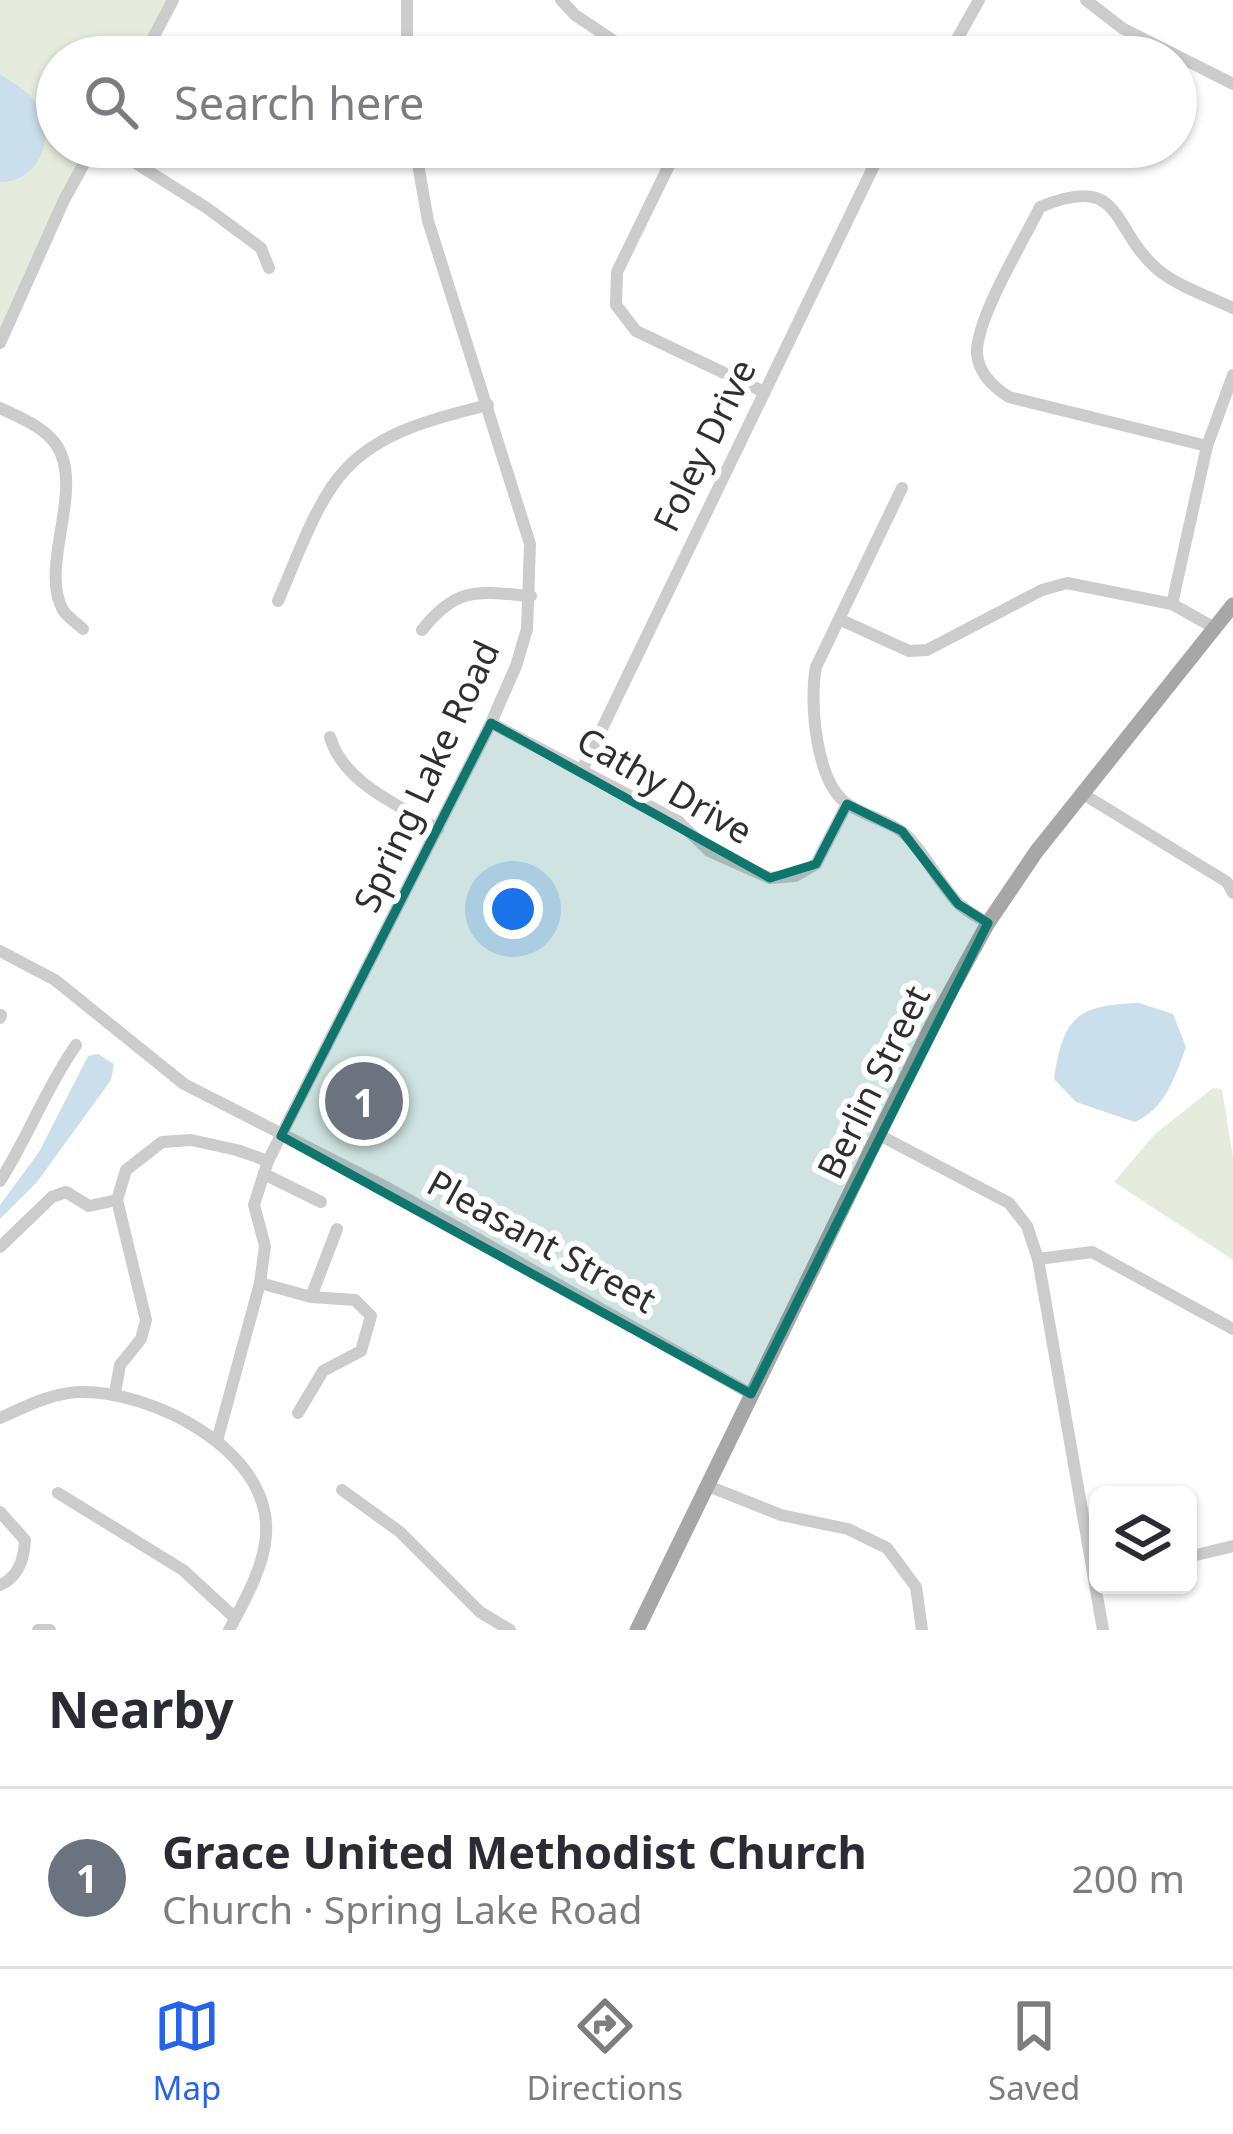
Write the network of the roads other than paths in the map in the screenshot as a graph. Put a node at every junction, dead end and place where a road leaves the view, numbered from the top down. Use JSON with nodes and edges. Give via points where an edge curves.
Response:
{"nodes":[{"id":1,"x":173,"y":0,"type":"edge"},
{"id":2,"x":407,"y":0,"type":"edge"},
{"id":3,"x":561,"y":0,"type":"edge"},
{"id":4,"x":979,"y":0,"type":"edge"},
{"id":5,"x":1086,"y":0,"type":"edge"},
{"id":6,"x":154,"y":36,"type":"edge"},
{"id":7,"x":407,"y":36,"type":"edge"},
{"id":8,"x":606,"y":36,"type":"edge"},
{"id":9,"x":959,"y":36,"type":"edge"},
{"id":10,"x":1138,"y":36,"type":"edge"},
{"id":11,"x":1197,"y":67,"type":"edge"},
{"id":12,"x":1233,"y":85,"type":"edge"},
{"id":13,"x":82,"y":168,"type":"edge"},
{"id":14,"x":143,"y":168,"type":"edge"},
{"id":15,"x":419,"y":168,"type":"edge"},
{"id":16,"x":668,"y":168,"type":"edge"},
{"id":17,"x":873,"y":168,"type":"edge"},
{"id":18,"x":268,"y":268,"type":"dead end"},
{"id":19,"x":1233,"y":308,"type":"edge"},
{"id":20,"x":0,"y":344,"type":"edge"},
{"id":21,"x":1233,"y":375,"type":"edge"},
{"id":22,"x":762,"y":391,"type":"junction"},
{"id":23,"x":488,"y":405,"type":"junction"},
{"id":24,"x":0,"y":408,"type":"edge"},
{"id":25,"x":1207,"y":446,"type":"junction"},
{"id":26,"x":902,"y":488,"type":"dead end"},
{"id":27,"x":531,"y":596,"type":"junction"},
{"id":28,"x":278,"y":601,"type":"dead end"},
{"id":29,"x":1172,"y":604,"type":"junction"},
{"id":30,"x":1233,"y":605,"type":"edge"},
{"id":31,"x":841,"y":620,"type":"junction"},
{"id":32,"x":1222,"y":624,"type":"edge"},
{"id":33,"x":83,"y":629,"type":"dead end"},
{"id":34,"x":422,"y":630,"type":"dead end"},
{"id":35,"x":491,"y":723,"type":"junction"},
{"id":36,"x":330,"y":736,"type":"dead end"},
{"id":37,"x":582,"y":770,"type":"junction"},
{"id":38,"x":1083,"y":794,"type":"junction"},
{"id":39,"x":847,"y":804,"type":"junction"},
{"id":40,"x":438,"y":830,"type":"junction"},
{"id":41,"x":1231,"y":884,"type":"edge"},
{"id":42,"x":988,"y":923,"type":"junction"},
{"id":43,"x":0,"y":952,"type":"edge"},
{"id":44,"x":76,"y":1045,"type":"dead end"},
{"id":45,"x":280,"y":1136,"type":"junction"},
{"id":46,"x":881,"y":1136,"type":"junction"},
{"id":47,"x":266,"y":1167,"type":"junction"},
{"id":48,"x":0,"y":1181,"type":"edge"},
{"id":49,"x":117,"y":1200,"type":"junction"},
{"id":50,"x":321,"y":1202,"type":"dead end"},
{"id":51,"x":337,"y":1229,"type":"dead end"},
{"id":52,"x":0,"y":1246,"type":"edge"},
{"id":53,"x":1038,"y":1259,"type":"junction"},
{"id":54,"x":260,"y":1283,"type":"junction"},
{"id":55,"x":311,"y":1297,"type":"junction"},
{"id":56,"x":1233,"y":1329,"type":"edge"},
{"id":57,"x":116,"y":1393,"type":"junction"},
{"id":58,"x":751,"y":1394,"type":"junction"},
{"id":59,"x":298,"y":1413,"type":"dead end"},
{"id":60,"x":0,"y":1418,"type":"edge"},
{"id":61,"x":218,"y":1441,"type":"junction"},
{"id":62,"x":708,"y":1486,"type":"junction"},
{"id":63,"x":342,"y":1490,"type":"dead end"},
{"id":64,"x":58,"y":1493,"type":"dead end"},
{"id":65,"x":0,"y":1512,"type":"edge"},
{"id":66,"x":1089,"y":1534,"type":"edge"},
{"id":67,"x":1233,"y":1546,"type":"edge"},
{"id":68,"x":1197,"y":1555,"type":"edge"},
{"id":69,"x":0,"y":1585,"type":"edge"},
{"id":70,"x":1098,"y":1594,"type":"edge"},
{"id":71,"x":232,"y":1624,"type":"edge"},
{"id":72,"x":38,"y":1630,"type":"edge"},
{"id":73,"x":50,"y":1630,"type":"edge"},
{"id":74,"x":510,"y":1630,"type":"edge"},
{"id":75,"x":637,"y":1630,"type":"edge"},
{"id":76,"x":922,"y":1630,"type":"edge"},
{"id":77,"x":1102,"y":1630,"type":"edge"}],
"edges":[{"from":1,"to":6,"type":"street"},
{"from":2,"to":7,"type":"street"},
{"from":3,"to":8,"type":"street"},
{"from":4,"to":9,"type":"street"},
{"from":5,"to":10,"type":"street"},
{"from":11,"to":12,"type":"street"},
{"from":13,"to":20,"type":"street"},
{"from":14,"to":18,"type":"street","via":[[261,248]]},
{"from":15,"to":23,"type":"street","name":"Spring Lake Road"},
{"from":16,"to":22,"type":"street","via":[[617,272],[616,304],[636,331]]},
{"from":17,"to":22,"type":"street","name":"Foley Drive"},
{"from":19,"to":25,"type":"street","via":[[1163,274],[1114,207],[1093,196],[1065,196],[1040,207],[980,329],[977,357],[989,384],[1009,398]]},
{"from":21,"to":25,"type":"street"},
{"from":22,"to":37,"type":"street","name":"Foley Drive"},
{"from":23,"to":27,"type":"street","name":"Spring Lake Road","via":[[530,544]]},
{"from":23,"to":28,"type":"street","via":[[405,431],[343,471]]},
{"from":24,"to":33,"type":"street","via":[[36,426],[65,464],[57,592]]},
{"from":25,"to":29,"type":"street"},
{"from":26,"to":31,"type":"street"},
{"from":27,"to":34,"type":"street","via":[[470,592],[451,599]]},
{"from":27,"to":35,"type":"street","name":"Spring Lake Road","via":[[516,666]]},
{"from":29,"to":31,"type":"street","via":[[1067,583],[927,650],[909,651]]},
{"from":29,"to":32,"type":"street"},
{"from":30,"to":32,"type":"main road","name":"Berlin Street"},
{"from":31,"to":39,"type":"street","via":[[811,690],[825,774]]},
{"from":32,"to":38,"type":"main road","name":"Berlin Street"},
{"from":35,"to":37,"type":"street","name":"Cathy Drive"},
{"from":35,"to":40,"type":"street","name":"Spring Lake Road"},
{"from":36,"to":40,"type":"street","via":[[352,775]]},
{"from":37,"to":39,"type":"street","name":"Cathy Drive","via":[[678,820],[710,851],[770,878],[816,864]]},
{"from":38,"to":41,"type":"street"},
{"from":38,"to":42,"type":"main road","name":"Berlin Street"},
{"from":39,"to":42,"type":"street","via":[[902,831],[958,904]]},
{"from":40,"to":45,"type":"street","name":"Spring Lake Road"},
{"from":42,"to":46,"type":"main road","name":"Berlin Street"},
{"from":43,"to":45,"type":"street","name":"Pleasant Street","via":[[55,980],[184,1084]]},
{"from":44,"to":48,"type":"street"},
{"from":45,"to":47,"type":"street","name":"Spring Lake Road"},
{"from":45,"to":58,"type":"street","name":"Pleasant Street","via":[[393,1191]]},
{"from":46,"to":53,"type":"street","via":[[1009,1203]]},
{"from":46,"to":58,"type":"main road","name":"Berlin Street"},
{"from":47,"to":49,"type":"street","via":[[237,1150],[162,1142],[126,1170]]},
{"from":47,"to":50,"type":"street"},
{"from":47,"to":54,"type":"street","via":[[254,1205],[265,1246]]},
{"from":49,"to":52,"type":"street","via":[[89,1206],[66,1192],[52,1197]]},
{"from":49,"to":57,"type":"street","via":[[146,1320],[120,1365]]},
{"from":51,"to":55,"type":"street"},
{"from":53,"to":56,"type":"street","via":[[1092,1252]]},
{"from":53,"to":66,"type":"street"},
{"from":54,"to":55,"type":"street"},
{"from":54,"to":61,"type":"street"},
{"from":55,"to":59,"type":"street","via":[[355,1300],[371,1316],[361,1351],[323,1371]]},
{"from":57,"to":60,"type":"street","via":[[74,1392]]},
{"from":57,"to":61,"type":"street"},
{"from":58,"to":62,"type":"main road","name":"Berlin Street"},
{"from":61,"to":71,"type":"street","via":[[249,1474],[266,1535]]},
{"from":62,"to":75,"type":"main road","name":"Berlin Street"},
{"from":62,"to":76,"type":"street","via":[[887,1548],[916,1587]]},
{"from":63,"to":74,"type":"street"},
{"from":64,"to":71,"type":"street","via":[[183,1570]]},
{"from":65,"to":69,"type":"street","via":[[25,1540],[24,1558]]},
{"from":67,"to":68,"type":"street"},
{"from":70,"to":77,"type":"street"},
{"from":72,"to":73,"type":"street"}]}
